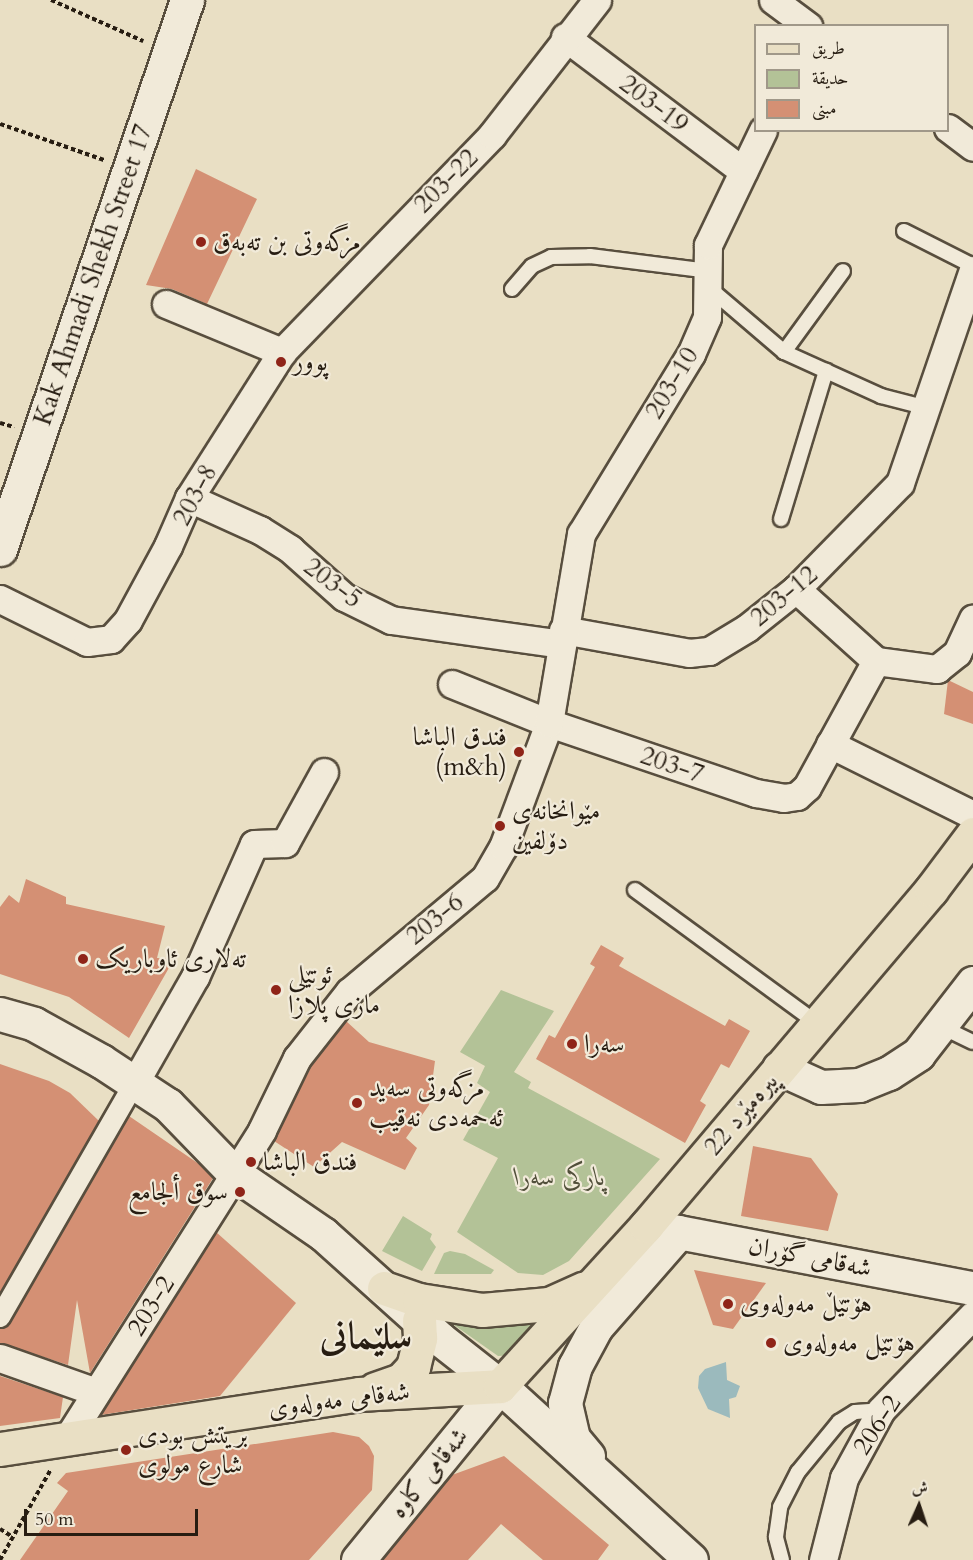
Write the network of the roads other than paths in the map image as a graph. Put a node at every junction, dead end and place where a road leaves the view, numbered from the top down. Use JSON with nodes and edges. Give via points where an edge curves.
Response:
{"nodes":[{"id":1,"x":187,"y":0,"type":"edge"},
{"id":2,"x":597,"y":0,"type":"edge"},
{"id":3,"x":772,"y":0,"type":"edge"},
{"id":4,"x":803,"y":24,"type":"edge"},
{"id":5,"x":565,"y":37,"type":"junction"},
{"id":6,"x":949,"y":129,"type":"edge"},
{"id":7,"x":762,"y":132,"type":"edge"},
{"id":8,"x":973,"y":147,"type":"edge"},
{"id":9,"x":743,"y":171,"type":"junction"},
{"id":10,"x":904,"y":231,"type":"dead end"},
{"id":11,"x":973,"y":268,"type":"edge"},
{"id":12,"x":843,"y":271,"type":"dead end"},
{"id":13,"x":708,"y":279,"type":"junction"},
{"id":14,"x":512,"y":289,"type":"dead end"},
{"id":15,"x":166,"y":304,"type":"dead end"},
{"id":16,"x":282,"y":352,"type":"junction"},
{"id":17,"x":784,"y":352,"type":"junction"},
{"id":18,"x":826,"y":371,"type":"junction"},
{"id":19,"x":927,"y":408,"type":"junction"},
{"id":20,"x":189,"y":498,"type":"junction"},
{"id":21,"x":781,"y":519,"type":"dead end"},
{"id":22,"x":0,"y":549,"type":"edge"},
{"id":23,"x":796,"y":590,"type":"junction"},
{"id":24,"x":0,"y":598,"type":"edge"},
{"id":25,"x":973,"y":619,"type":"edge"},
{"id":26,"x":562,"y":637,"type":"junction"},
{"id":27,"x":876,"y":661,"type":"junction"},
{"id":28,"x":452,"y":684,"type":"dead end"},
{"id":29,"x":549,"y":723,"type":"junction"},
{"id":30,"x":830,"y":744,"type":"junction"},
{"id":31,"x":324,"y":772,"type":"dead end"},
{"id":32,"x":973,"y":815,"type":"edge"},
{"id":33,"x":973,"y":834,"type":"edge"},
{"id":34,"x":635,"y":890,"type":"dead end"},
{"id":35,"x":973,"y":983,"type":"edge"},
{"id":36,"x":0,"y":1014,"type":"edge"},
{"id":37,"x":817,"y":1023,"type":"junction"},
{"id":38,"x":942,"y":1027,"type":"junction"},
{"id":39,"x":973,"y":1042,"type":"edge"},
{"id":40,"x":779,"y":1068,"type":"junction"},
{"id":41,"x":135,"y":1082,"type":"junction"},
{"id":42,"x":234,"y":1173,"type":"junction"},
{"id":43,"x":646,"y":1226,"type":"junction"},
{"id":44,"x":679,"y":1232,"type":"junction"},
{"id":45,"x":595,"y":1284,"type":"junction"},
{"id":46,"x":384,"y":1288,"type":"junction"},
{"id":47,"x":973,"y":1288,"type":"edge"},
{"id":48,"x":973,"y":1315,"type":"edge"},
{"id":49,"x":0,"y":1317,"type":"edge"},
{"id":50,"x":419,"y":1320,"type":"junction"},
{"id":51,"x":0,"y":1358,"type":"edge"},
{"id":52,"x":500,"y":1386,"type":"junction"},
{"id":53,"x":96,"y":1392,"type":"junction"},
{"id":54,"x":359,"y":1394,"type":"junction"},
{"id":55,"x":881,"y":1410,"type":"junction"},
{"id":56,"x":67,"y":1439,"type":"junction"},
{"id":57,"x":0,"y":1449,"type":"edge"},
{"id":58,"x":631,"y":1505,"type":"junction"},
{"id":59,"x":358,"y":1560,"type":"edge"},
{"id":60,"x":691,"y":1560,"type":"edge"},
{"id":61,"x":782,"y":1560,"type":"edge"},
{"id":62,"x":823,"y":1560,"type":"edge"}],
"edges":[{"from":1,"to":22,"type":"main road","name":"Kak Ahmadi Shekh Street 17"},
{"from":2,"to":5,"type":"street","name":"203-22"},
{"from":3,"to":4,"type":"street"},
{"from":5,"to":9,"type":"street","name":"203-19"},
{"from":5,"to":16,"type":"street","name":"203-22","via":[[492,135]]},
{"from":6,"to":8,"type":"street"},
{"from":7,"to":9,"type":"street","name":"203-10"},
{"from":9,"to":13,"type":"street","name":"203-10","via":[[708,245]]},
{"from":10,"to":11,"type":"lane"},
{"from":11,"to":19,"type":"street","name":"203-12"},
{"from":12,"to":17,"type":"lane"},
{"from":13,"to":14,"type":"lane","via":[[590,256],[551,257],[532,266]]},
{"from":13,"to":17,"type":"lane"},
{"from":13,"to":26,"type":"street","name":"203-10","via":[[707,317],[691,354],[581,534]]},
{"from":15,"to":16,"type":"street"},
{"from":16,"to":20,"type":"street","name":"203-8"},
{"from":17,"to":18,"type":"lane"},
{"from":18,"to":19,"type":"lane","via":[[882,396]]},
{"from":18,"to":21,"type":"lane"},
{"from":19,"to":23,"type":"street","name":"203-12","via":[[900,483]]},
{"from":20,"to":24,"type":"street","name":"203-8","via":[[133,611],[111,639],[87,642]]},
{"from":20,"to":26,"type":"street","name":"203-5","via":[[260,530],[290,549],[344,597],[391,620]]},
{"from":23,"to":26,"type":"street","name":"203-12","via":[[709,651],[689,653]]},
{"from":23,"to":27,"type":"street"},
{"from":25,"to":27,"type":"street","via":[[957,653],[937,669]]},
{"from":26,"to":29,"type":"street","name":"203-6"},
{"from":27,"to":30,"type":"street"},
{"from":28,"to":29,"type":"street","name":"203-7"},
{"from":29,"to":30,"type":"street","name":"203-7","via":[[772,798],[797,796],[807,787]]},
{"from":29,"to":42,"type":"street","name":"203-6","via":[[515,820],[484,878],[349,992],[297,1058],[262,1130]]},
{"from":30,"to":32,"type":"street"},
{"from":31,"to":41,"type":"street","via":[[285,843],[254,844],[195,976]]},
{"from":33,"to":37,"type":"main road","name":"22 پیرەمێرد","via":[[931,890]]},
{"from":34,"to":37,"type":"lane"},
{"from":35,"to":38,"type":"main road"},
{"from":36,"to":41,"type":"main road","via":[[33,1024]]},
{"from":37,"to":40,"type":"main road","name":"22 پیرەمێرد"},
{"from":38,"to":39,"type":"lane"},
{"from":38,"to":40,"type":"main road","via":[[918,1054],[889,1073],[859,1085],[821,1087]]},
{"from":40,"to":43,"type":"main road","name":"22 پیرەمێرد"},
{"from":41,"to":42,"type":"main road","via":[[168,1105]]},
{"from":41,"to":49,"type":"street"},
{"from":42,"to":46,"type":"main road","via":[[323,1234]]},
{"from":42,"to":53,"type":"street","name":"203-2"},
{"from":43,"to":44,"type":"main road","name":"شەقامی گۆران"},
{"from":43,"to":45,"type":"main road","name":"22 پیرەمێرد"},
{"from":44,"to":47,"type":"main road","name":"شەقامی گۆران"},
{"from":44,"to":58,"type":"main road","via":[[596,1327],[575,1366],[565,1402],[573,1438]]},
{"from":45,"to":46,"type":"main road","via":[[549,1304],[500,1310],[454,1307]]},
{"from":45,"to":52,"type":"main road","name":"22 پیرەمێرد"},
{"from":46,"to":50,"type":"main road"},
{"from":48,"to":55,"type":"street","name":"206-2"},
{"from":50,"to":52,"type":"main road"},
{"from":50,"to":54,"type":"main road","via":[[420,1338],[413,1367],[401,1380]]},
{"from":51,"to":53,"type":"street"},
{"from":52,"to":54,"type":"main road","name":"شەقامی مەولەوی"},
{"from":52,"to":58,"type":"main road"},
{"from":52,"to":59,"type":"main road","name":"شەقامی کاوە"},
{"from":53,"to":56,"type":"street","name":"203-2"},
{"from":54,"to":56,"type":"main road","name":"شەقامی مەولەوی"},
{"from":55,"to":61,"type":"lane","via":[[855,1412],[839,1422],[798,1472],[780,1507],[776,1537]]},
{"from":55,"to":62,"type":"street","name":"206-2","via":[[844,1478]]},
{"from":56,"to":57,"type":"main road","name":"شەقامی مەولەوی"},
{"from":58,"to":60,"type":"main road"}]}
